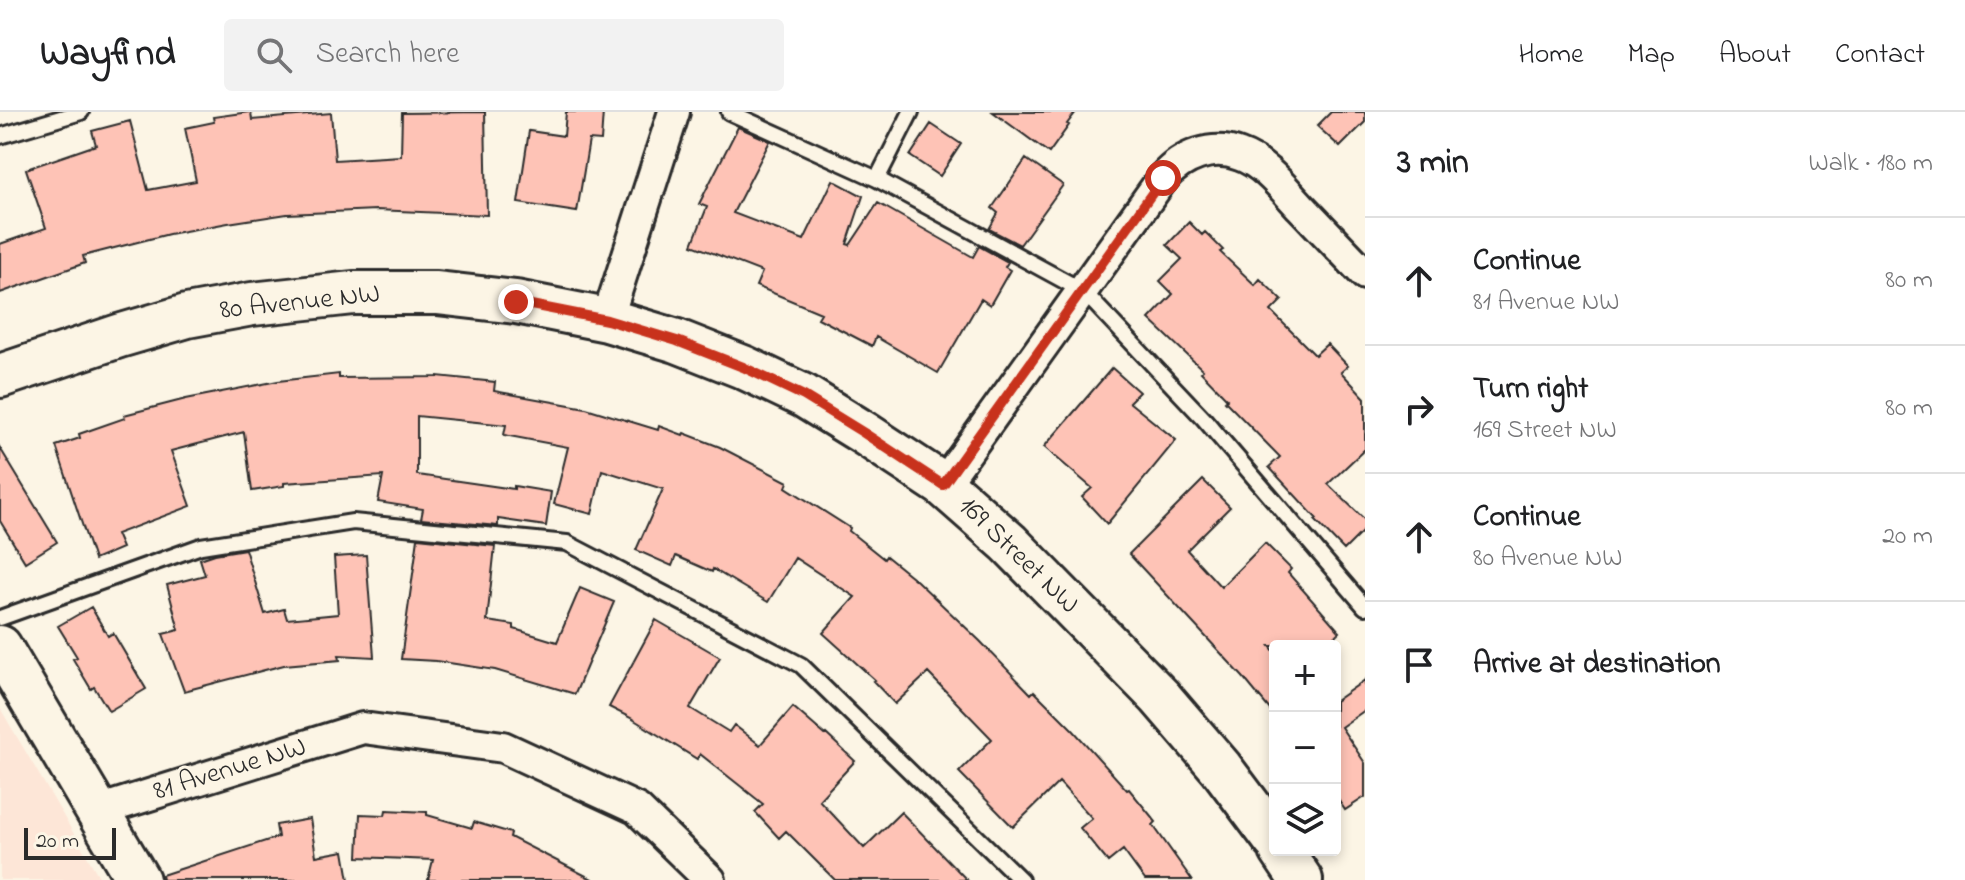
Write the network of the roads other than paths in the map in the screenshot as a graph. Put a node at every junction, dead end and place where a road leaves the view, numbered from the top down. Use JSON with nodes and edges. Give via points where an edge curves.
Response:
{"nodes":[{"id":1,"x":81,"y":112,"type":"edge"},
{"id":2,"x":674,"y":112,"type":"edge"},
{"id":3,"x":729,"y":112,"type":"edge"},
{"id":4,"x":911,"y":112,"type":"edge"},
{"id":5,"x":0,"y":136,"type":"edge"},
{"id":6,"x":877,"y":179,"type":"junction"},
{"id":7,"x":1365,"y":274,"type":"edge"},
{"id":8,"x":1083,"y":291,"type":"junction"},
{"id":9,"x":607,"y":320,"type":"junction"},
{"id":10,"x":0,"y":376,"type":"edge"},
{"id":11,"x":943,"y":485,"type":"junction"},
{"id":12,"x":1365,"y":607,"type":"edge"},
{"id":13,"x":0,"y":618,"type":"edge"},
{"id":14,"x":0,"y":647,"type":"edge"},
{"id":15,"x":98,"y":811,"type":"junction"},
{"id":16,"x":1269,"y":832,"type":"edge"},
{"id":17,"x":1285,"y":856,"type":"edge"},
{"id":18,"x":138,"y":880,"type":"edge"},
{"id":19,"x":710,"y":880,"type":"edge"},
{"id":20,"x":1021,"y":880,"type":"edge"},
{"id":21,"x":1301,"y":880,"type":"edge"}],
"edges":[{"from":1,"to":5,"type":"lane"},
{"from":2,"to":9,"type":"street"},
{"from":3,"to":6,"type":"lane"},
{"from":4,"to":6,"type":"lane"},
{"from":6,"to":8,"type":"lane"},
{"from":7,"to":8,"type":"street","via":[[1254,162],[1224,151],[1204,152],[1172,167]]},
{"from":8,"to":11,"type":"street"},
{"from":8,"to":12,"type":"lane","via":[[1204,419]]},
{"from":9,"to":10,"type":"street","name":"80 Avenue NW","via":[[437,293],[353,293],[187,316]]},
{"from":9,"to":11,"type":"street","name":"169 Street NW","via":[[677,341],[804,396]]},
{"from":11,"to":16,"type":"street","name":"169 Street NW","via":[[1009,543],[1160,697]]},
{"from":13,"to":20,"type":"lane","via":[[201,546],[353,522],[567,543],[801,665]]},
{"from":14,"to":15,"type":"street"},
{"from":15,"to":18,"type":"street"},
{"from":15,"to":19,"type":"street","name":"81 Avenue NW","via":[[363,728],[503,747],[637,809]]},
{"from":17,"to":21,"type":"street"}]}
